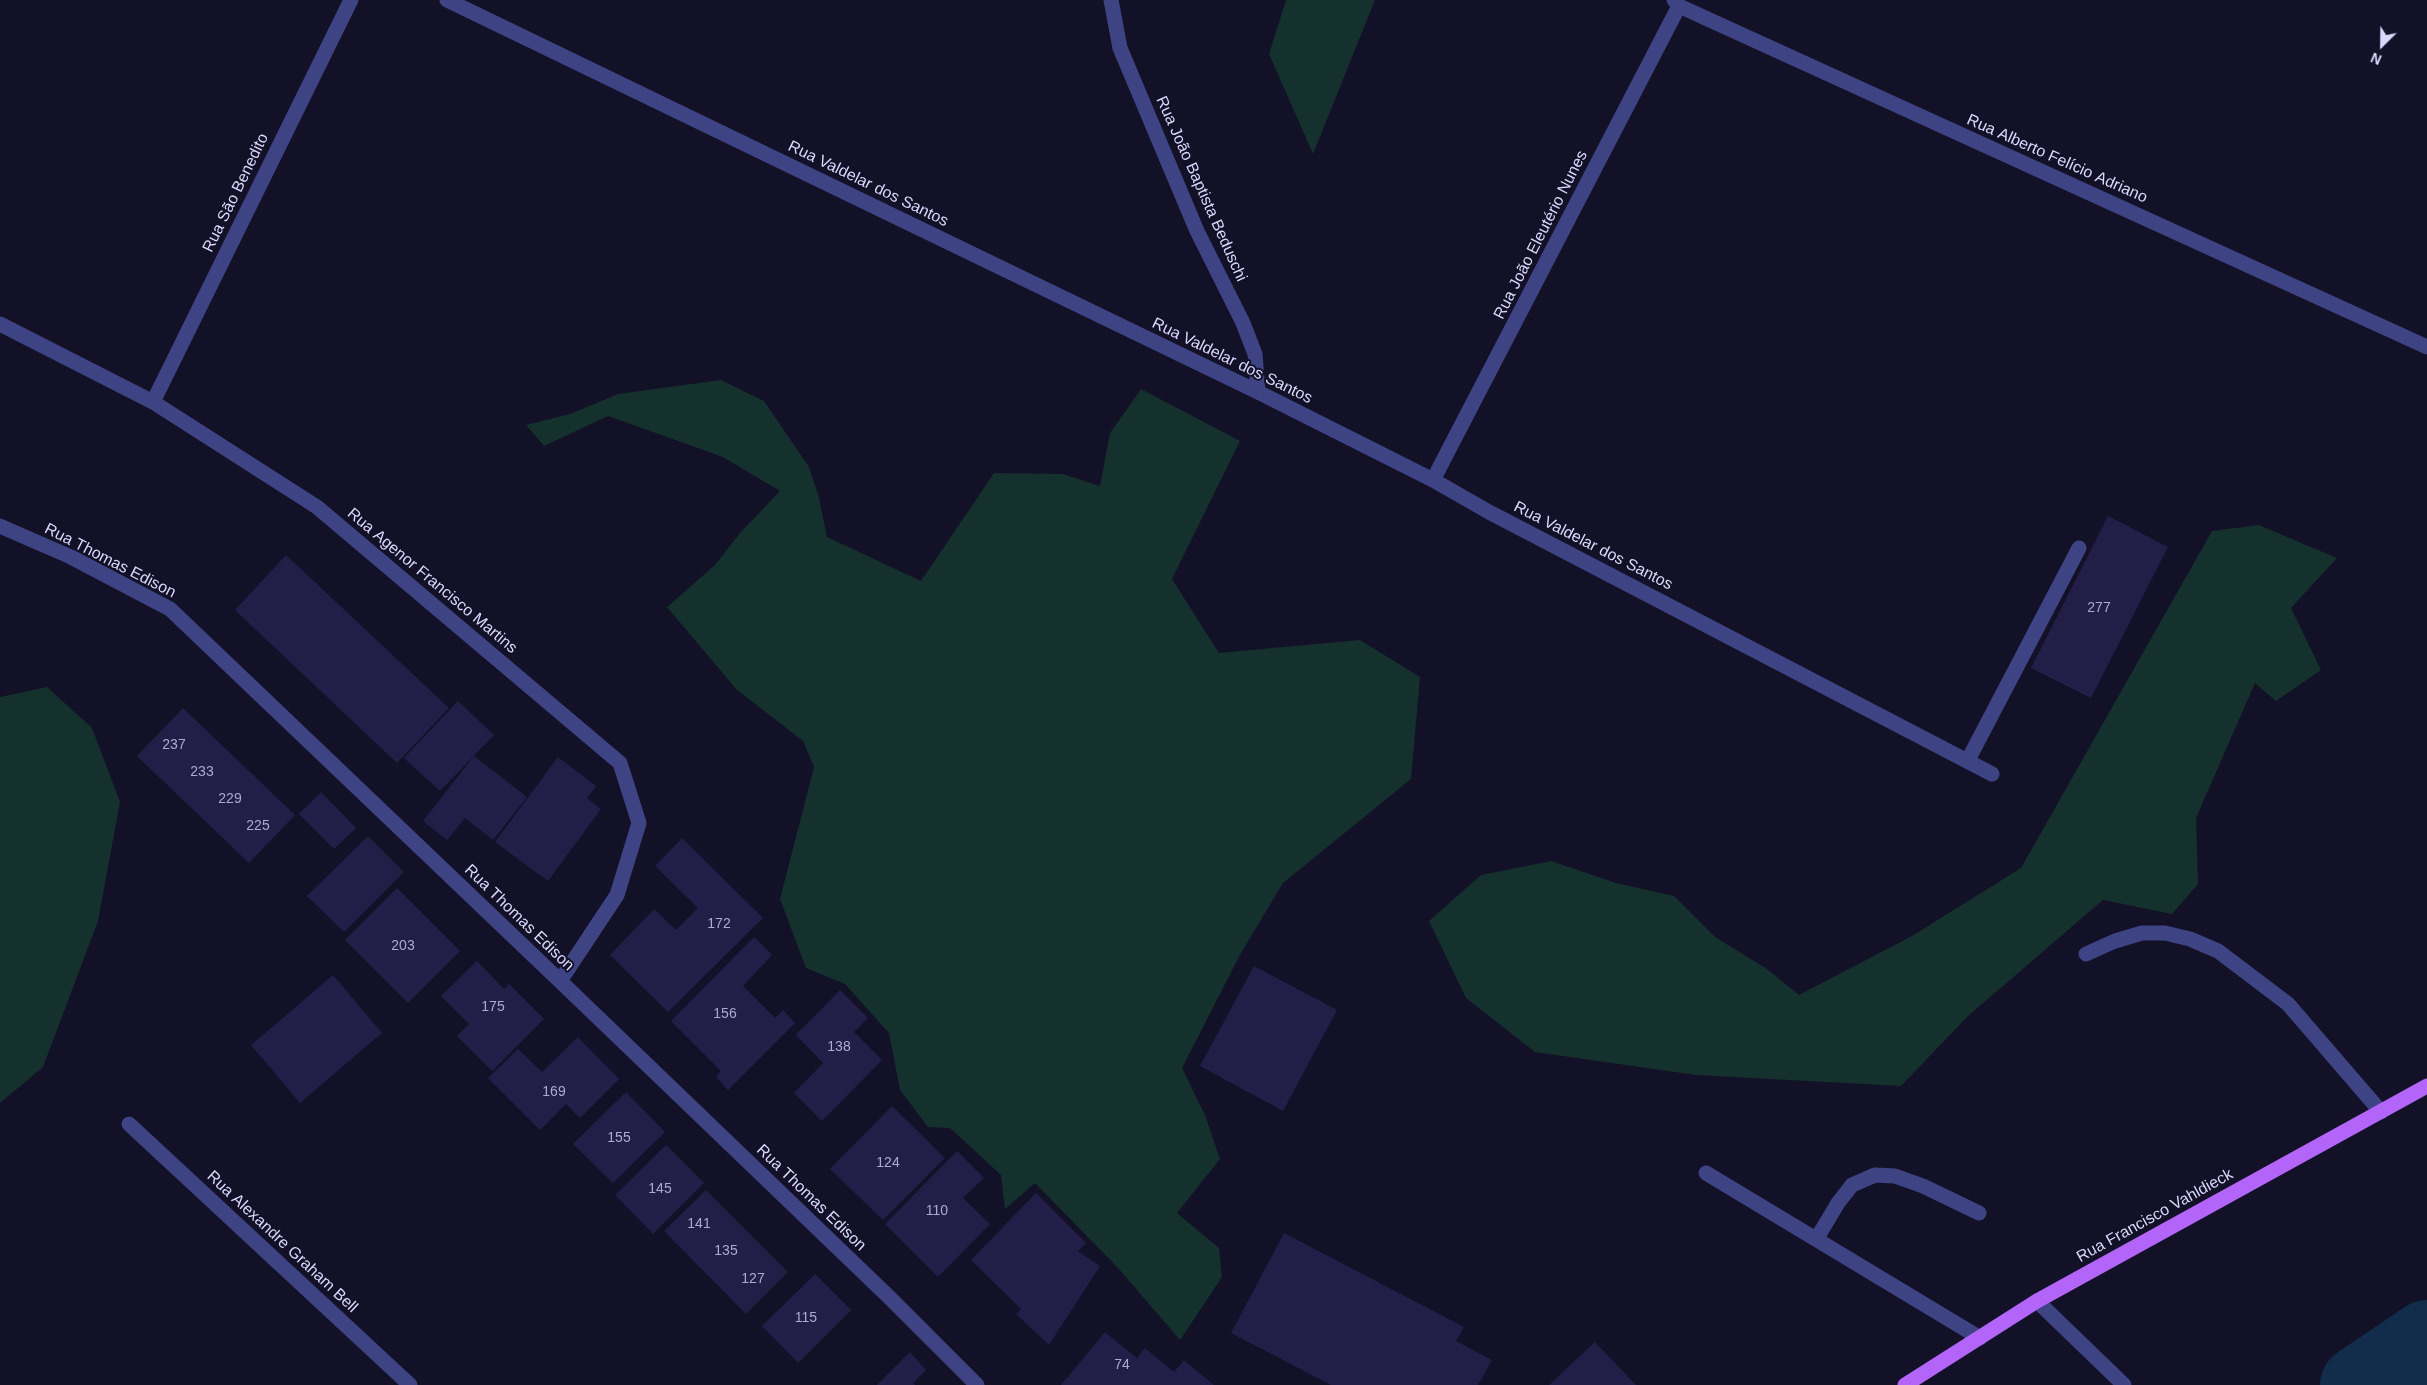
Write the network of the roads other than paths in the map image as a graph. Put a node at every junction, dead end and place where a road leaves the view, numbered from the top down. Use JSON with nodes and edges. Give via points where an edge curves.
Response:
{"nodes":[{"id":1,"x":350,"y":0,"type":"edge"},
{"id":2,"x":447,"y":0,"type":"edge"},
{"id":3,"x":1110,"y":0,"type":"edge"},
{"id":4,"x":1677,"y":3,"type":"edge"},
{"id":5,"x":0,"y":324,"type":"edge"},
{"id":6,"x":2427,"y":347,"type":"edge"},
{"id":7,"x":1258,"y":392,"type":"junction"},
{"id":8,"x":152,"y":402,"type":"junction"},
{"id":9,"x":1433,"y":480,"type":"junction"},
{"id":10,"x":0,"y":526,"type":"edge"},
{"id":11,"x":2079,"y":548,"type":"dead end"},
{"id":12,"x":1968,"y":760,"type":"junction"},
{"id":13,"x":1992,"y":774,"type":"dead end"},
{"id":14,"x":2086,"y":954,"type":"dead end"},
{"id":15,"x":560,"y":981,"type":"junction"},
{"id":16,"x":2427,"y":1086,"type":"edge"},
{"id":17,"x":2381,"y":1112,"type":"junction"},
{"id":18,"x":130,"y":1124,"type":"dead end"},
{"id":19,"x":1706,"y":1173,"type":"dead end"},
{"id":20,"x":1979,"y":1214,"type":"dead end"},
{"id":21,"x":1816,"y":1238,"type":"junction"},
{"id":22,"x":2037,"y":1301,"type":"junction"},
{"id":23,"x":1980,"y":1338,"type":"junction"},
{"id":24,"x":410,"y":1385,"type":"edge"},
{"id":25,"x":977,"y":1385,"type":"edge"},
{"id":26,"x":1905,"y":1385,"type":"edge"},
{"id":27,"x":2124,"y":1385,"type":"edge"}],
"edges":[{"from":1,"to":8,"type":"street","name":"Rua São Benedito"},
{"from":2,"to":7,"type":"street","name":"Rua Valdelar dos Santos"},
{"from":3,"to":7,"type":"street","name":"Rua João Baptista Beduschi","via":[[1120,48],[1197,231],[1255,354]]},
{"from":4,"to":6,"type":"street","name":"Rua Alberto Felício Adriano"},
{"from":4,"to":9,"type":"street","name":"Rua João Eleutério Nunes"},
{"from":5,"to":8,"type":"street","name":"Rua Agenor Francisco Martins"},
{"from":7,"to":9,"type":"street","name":"Rua Valdelar dos Santos"},
{"from":8,"to":15,"type":"street","name":"Rua Agenor Francisco Martins","via":[[317,506],[620,763],[640,823],[617,895]]},
{"from":9,"to":12,"type":"street","name":"Rua Valdelar dos Santos"},
{"from":10,"to":15,"type":"street","name":"Rua Thomas Edison","via":[[71,557],[170,609]]},
{"from":11,"to":12,"type":"street"},
{"from":12,"to":13,"type":"street","name":"Rua Valdelar dos Santos"},
{"from":14,"to":17,"type":"street","via":[[2115,940],[2142,933],[2164,933],[2190,939],[2218,951],[2288,1004]]},
{"from":15,"to":25,"type":"street","name":"Rua Thomas Edison"},
{"from":16,"to":17,"type":"main road","name":"Rua Francisco Vahldieck"},
{"from":17,"to":22,"type":"main road","name":"Rua Francisco Vahldieck"},
{"from":18,"to":24,"type":"street","name":"Rua Alexandre Graham Bell"},
{"from":19,"to":21,"type":"street"},
{"from":20,"to":21,"type":"street","via":[[1923,1186],[1895,1176],[1875,1175],[1852,1186]]},
{"from":21,"to":23,"type":"street"},
{"from":22,"to":23,"type":"main road","name":"Rua Francisco Vahldieck"},
{"from":22,"to":27,"type":"street"},
{"from":23,"to":26,"type":"main road","name":"Rua Francisco Vahldieck"}]}
